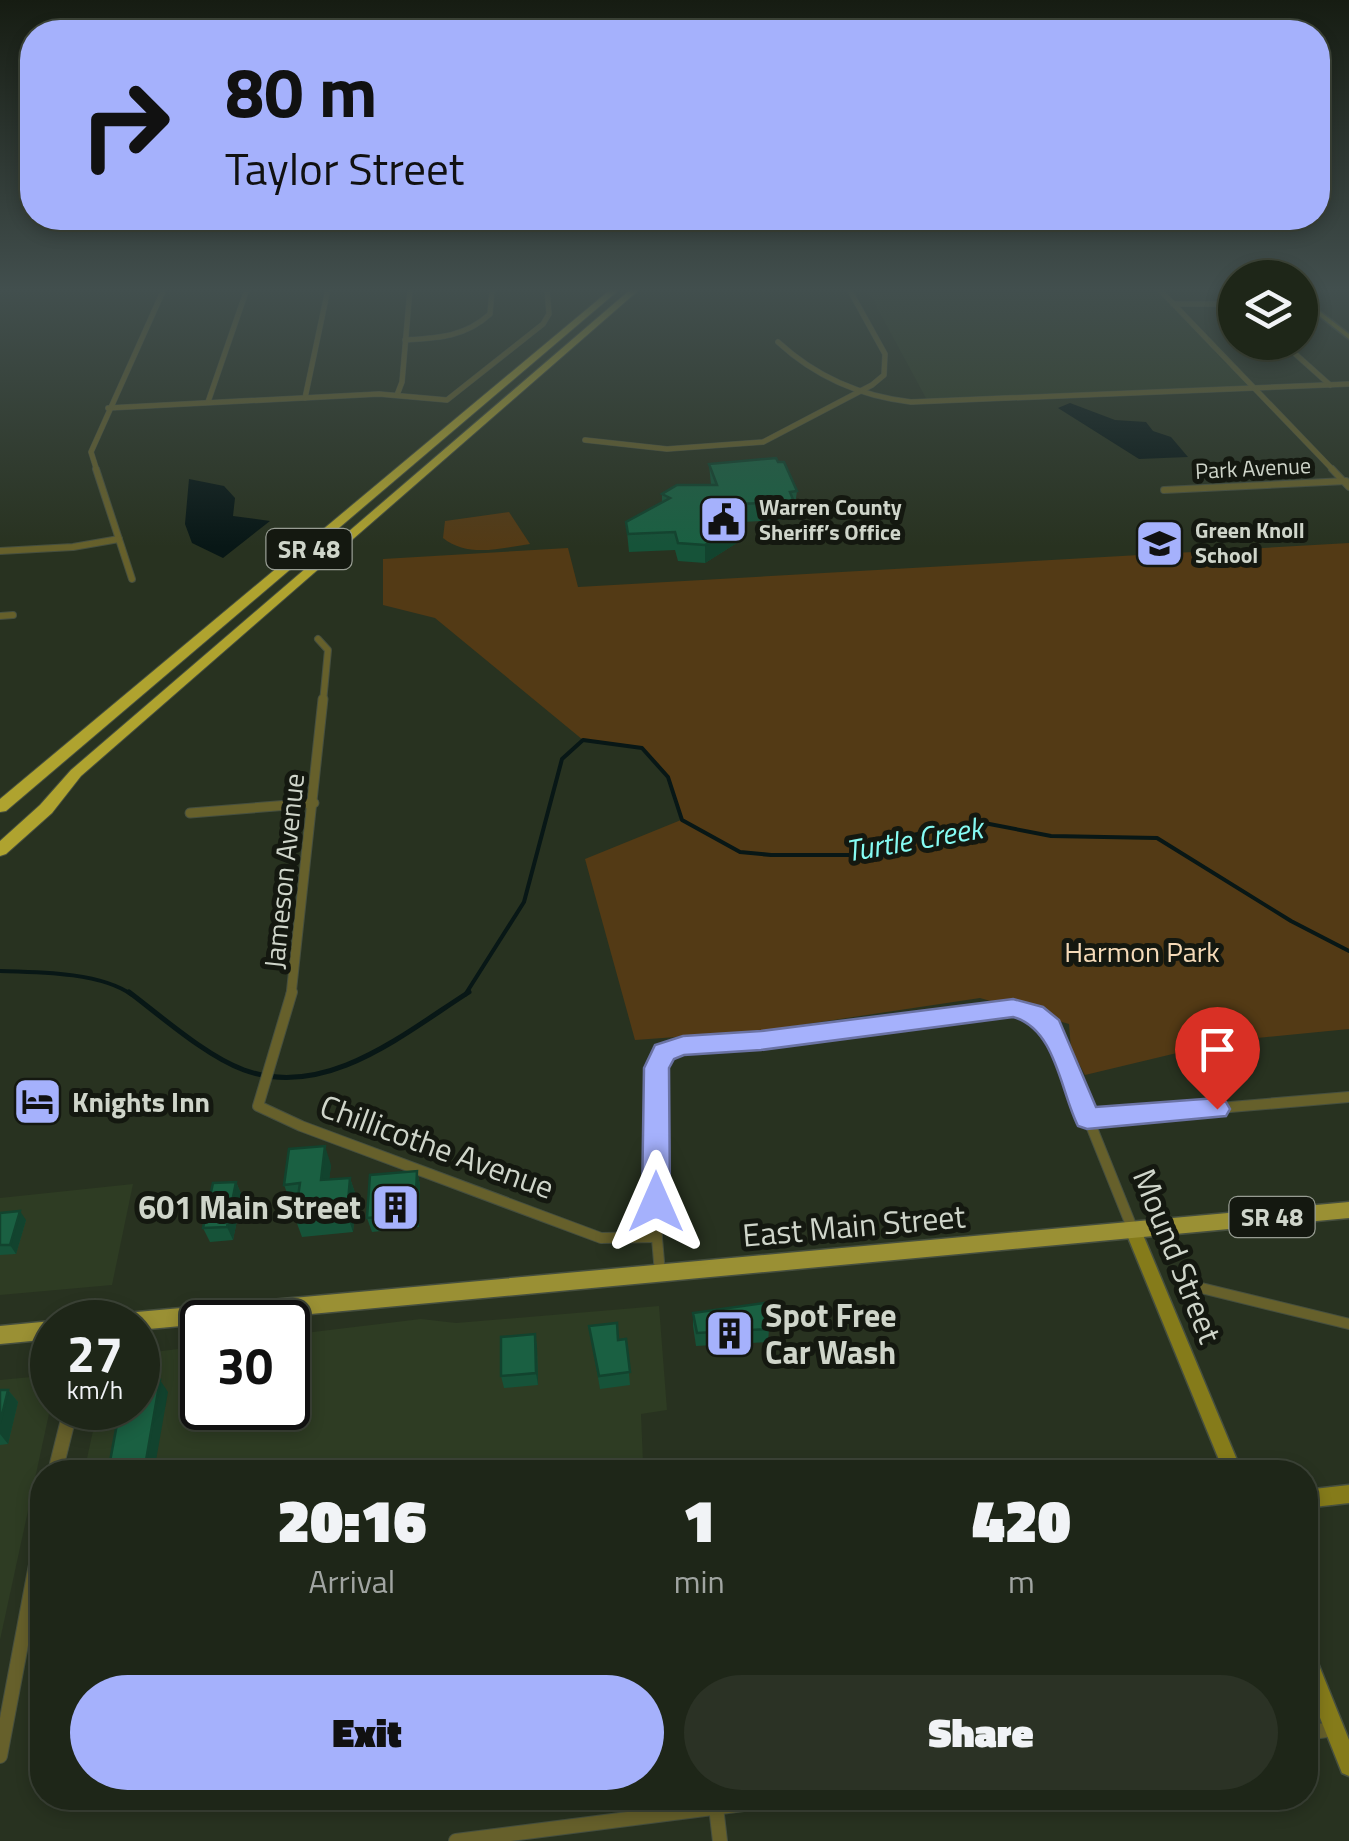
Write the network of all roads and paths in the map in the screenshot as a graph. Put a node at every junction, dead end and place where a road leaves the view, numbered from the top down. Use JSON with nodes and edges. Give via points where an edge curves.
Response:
{"nodes":[{"id":1,"x":124,"y":375,"type":"edge"},
{"id":2,"x":217,"y":375,"type":"edge"},
{"id":3,"x":310,"y":375,"type":"edge"},
{"id":4,"x":403,"y":375,"type":"edge"},
{"id":5,"x":480,"y":375,"type":"edge"},
{"id":6,"x":514,"y":375,"type":"edge"},
{"id":7,"x":537,"y":375,"type":"edge"},
{"id":8,"x":822,"y":375,"type":"edge"},
{"id":9,"x":884,"y":375,"type":"edge"},
{"id":10,"x":1243,"y":375,"type":"edge"},
{"id":11,"x":1319,"y":375,"type":"edge"},
{"id":12,"x":1349,"y":384,"type":"edge"},
{"id":13,"x":1330,"y":385,"type":"junction"},
{"id":14,"x":1256,"y":388,"type":"junction"},
{"id":15,"x":860,"y":392,"type":"junction"},
{"id":16,"x":396,"y":395,"type":"junction"},
{"id":17,"x":305,"y":398,"type":"junction"},
{"id":18,"x":208,"y":402,"type":"junction"},
{"id":19,"x":108,"y":408,"type":"junction"},
{"id":20,"x":585,"y":440,"type":"dead end"},
{"id":21,"x":1347,"y":483,"type":"edge"},
{"id":22,"x":1164,"y":490,"type":"dead end"},
{"id":23,"x":120,"y":539,"type":"junction"},
{"id":24,"x":0,"y":551,"type":"edge"},
{"id":25,"x":132,"y":579,"type":"dead end"},
{"id":26,"x":13,"y":615,"type":"dead end"},
{"id":27,"x":0,"y":616,"type":"edge"},
{"id":28,"x":318,"y":639,"type":"dead end"},
{"id":29,"x":76,"y":773,"type":"junction"},
{"id":30,"x":314,"y":803,"type":"junction"},
{"id":31,"x":0,"y":808,"type":"edge"},
{"id":32,"x":190,"y":813,"type":"dead end"},
{"id":33,"x":0,"y":839,"type":"edge"},
{"id":34,"x":0,"y":850,"type":"edge"},
{"id":35,"x":1349,"y":1097,"type":"edge"},
{"id":36,"x":258,"y":1106,"type":"joint"},
{"id":37,"x":1087,"y":1118,"type":"junction"},
{"id":38,"x":1349,"y":1210,"type":"edge"},
{"id":39,"x":1133,"y":1230,"type":"junction"},
{"id":40,"x":657,"y":1238,"type":"junction"},
{"id":41,"x":660,"y":1274,"type":"junction"},
{"id":42,"x":1193,"y":1286,"type":"dead end"},
{"id":43,"x":160,"y":1319,"type":"edge"},
{"id":44,"x":1349,"y":1324,"type":"edge"},
{"id":45,"x":30,"y":1332,"type":"edge"},
{"id":46,"x":0,"y":1335,"type":"edge"},
{"id":47,"x":66,"y":1430,"type":"edge"},
{"id":48,"x":58,"y":1460,"type":"edge"},
{"id":49,"x":1228,"y":1460,"type":"edge"},
{"id":50,"x":1349,"y":1494,"type":"edge"},
{"id":51,"x":1318,"y":1498,"type":"edge"},
{"id":52,"x":30,"y":1597,"type":"edge"},
{"id":53,"x":1318,"y":1688,"type":"edge"},
{"id":54,"x":1334,"y":1730,"type":"junction"},
{"id":55,"x":1318,"y":1732,"type":"edge"},
{"id":56,"x":0,"y":1756,"type":"edge"},
{"id":57,"x":1349,"y":1766,"type":"edge"},
{"id":58,"x":693,"y":1810,"type":"edge"},
{"id":59,"x":716,"y":1810,"type":"edge"},
{"id":60,"x":456,"y":1841,"type":"edge"},
{"id":61,"x":720,"y":1841,"type":"edge"}],
"edges":[{"from":1,"to":19,"type":"street"},
{"from":2,"to":18,"type":"street"},
{"from":3,"to":17,"type":"street"},
{"from":4,"to":16,"type":"street"},
{"from":5,"to":16,"type":"street","via":[[442,401]]},
{"from":6,"to":31,"type":"highway","number":"SR 48"},
{"from":7,"to":29,"type":"highway","number":"SR 48"},
{"from":8,"to":15,"type":"street"},
{"from":9,"to":15,"type":"street"},
{"from":10,"to":14,"type":"street"},
{"from":11,"to":13,"type":"street"},
{"from":12,"to":13,"type":"street"},
{"from":13,"to":14,"type":"street"},
{"from":14,"to":15,"type":"street","via":[[928,402]]},
{"from":14,"to":21,"type":"street"},
{"from":15,"to":20,"type":"street","via":[[781,436],[753,444],[656,449]]},
{"from":16,"to":17,"type":"street"},
{"from":17,"to":18,"type":"street"},
{"from":18,"to":19,"type":"street"},
{"from":19,"to":23,"type":"street","via":[[91,452]]},
{"from":21,"to":22,"type":"street","name":"Park Avenue"},
{"from":23,"to":24,"type":"street"},
{"from":23,"to":25,"type":"street"},
{"from":26,"to":27,"type":"street"},
{"from":28,"to":30,"type":"street","name":"Jameson Avenue","via":[[328,650]]},
{"from":29,"to":33,"type":"highway"},
{"from":29,"to":34,"type":"highway","number":"SR 48"},
{"from":30,"to":32,"type":"street"},
{"from":30,"to":36,"type":"street","name":"Jameson Avenue","via":[[294,984]]},
{"from":35,"to":37,"type":"street"},
{"from":36,"to":40,"type":"street","name":"Chillicothe Avenue","via":[[601,1238]]},
{"from":37,"to":39,"type":"street","name":"Mound Street"},
{"from":37,"to":40,"type":"street","name":"Mound Street","via":[[1055,1033],[1044,1019],[1013,1008],[683,1045],[664,1052],[657,1068]]},
{"from":38,"to":39,"type":"main road","name":"East Main Street","number":"SR 48"},
{"from":39,"to":41,"type":"main road","name":"East Main Street","number":"SR 48"},
{"from":39,"to":49,"type":"street","name":"Mound Street"},
{"from":40,"to":41,"type":"street"},
{"from":41,"to":43,"type":"main road","name":"East Main Street","number":"SR 48"},
{"from":42,"to":44,"type":"street"},
{"from":45,"to":46,"type":"main road"},
{"from":47,"to":48,"type":"street"},
{"from":50,"to":51,"type":"street"},
{"from":52,"to":56,"type":"street"},
{"from":53,"to":54,"type":"street"},
{"from":54,"to":55,"type":"street"},
{"from":54,"to":57,"type":"street"},
{"from":58,"to":60,"type":"street"},
{"from":59,"to":61,"type":"street"}]}
